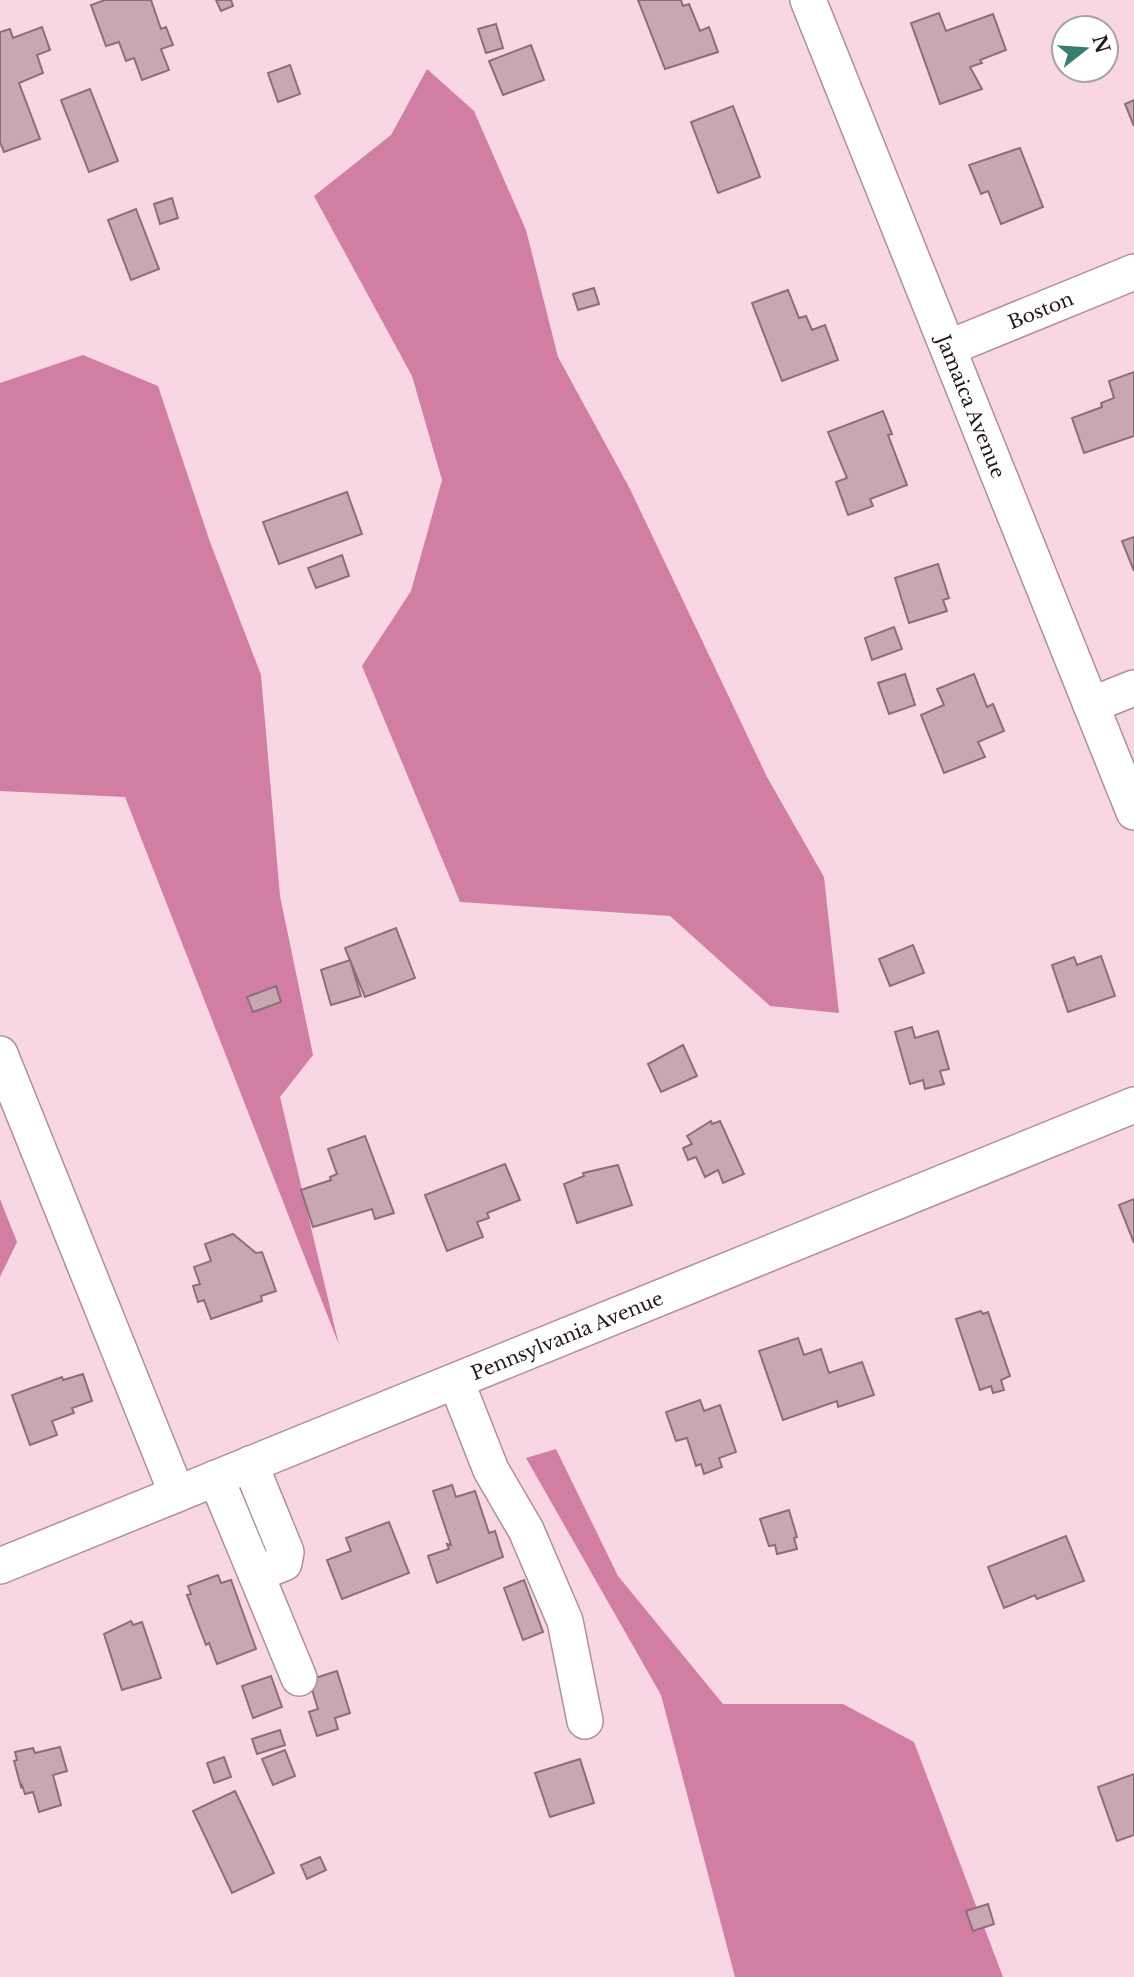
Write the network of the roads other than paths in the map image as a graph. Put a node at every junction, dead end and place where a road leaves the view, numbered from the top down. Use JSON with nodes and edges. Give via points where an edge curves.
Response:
{"nodes":[{"id":1,"x":808,"y":0,"type":"edge"},
{"id":2,"x":1134,"y":272,"type":"edge"},
{"id":3,"x":948,"y":348,"type":"junction"},
{"id":4,"x":1134,"y":688,"type":"edge"},
{"id":5,"x":1091,"y":705,"type":"junction"},
{"id":6,"x":1134,"y":813,"type":"edge"},
{"id":7,"x":0,"y":1054,"type":"edge"},
{"id":8,"x":1134,"y":1105,"type":"edge"},
{"id":9,"x":456,"y":1381,"type":"junction"},
{"id":10,"x":250,"y":1464,"type":"junction"},
{"id":11,"x":216,"y":1478,"type":"junction"},
{"id":12,"x":177,"y":1494,"type":"junction"},
{"id":13,"x":0,"y":1566,"type":"edge"},
{"id":14,"x":257,"y":1574,"type":"junction"},
{"id":15,"x":299,"y":1678,"type":"dead end"},
{"id":16,"x":586,"y":1721,"type":"dead end"}],
"edges":[{"from":1,"to":3,"type":"street","name":"Jamaica Avenue"},
{"from":2,"to":3,"type":"street","name":"Boston"},
{"from":3,"to":5,"type":"street","name":"Jamaica Avenue"},
{"from":4,"to":5,"type":"street"},
{"from":5,"to":6,"type":"street","name":"Jamaica Avenue"},
{"from":7,"to":12,"type":"street"},
{"from":8,"to":9,"type":"street","name":"Pennsylvania Avenue"},
{"from":9,"to":10,"type":"street","name":"Pennsylvania Avenue"},
{"from":9,"to":16,"type":"street","via":[[491,1470],[526,1530],[565,1621]]},
{"from":10,"to":11,"type":"street","name":"Pennsylvania Avenue"},
{"from":10,"to":14,"type":"street","via":[[287,1559],[279,1567]]},
{"from":11,"to":12,"type":"street","name":"Pennsylvania Avenue"},
{"from":11,"to":14,"type":"street"},
{"from":12,"to":13,"type":"street","name":"Pennsylvania Avenue"},
{"from":14,"to":15,"type":"street"}]}
